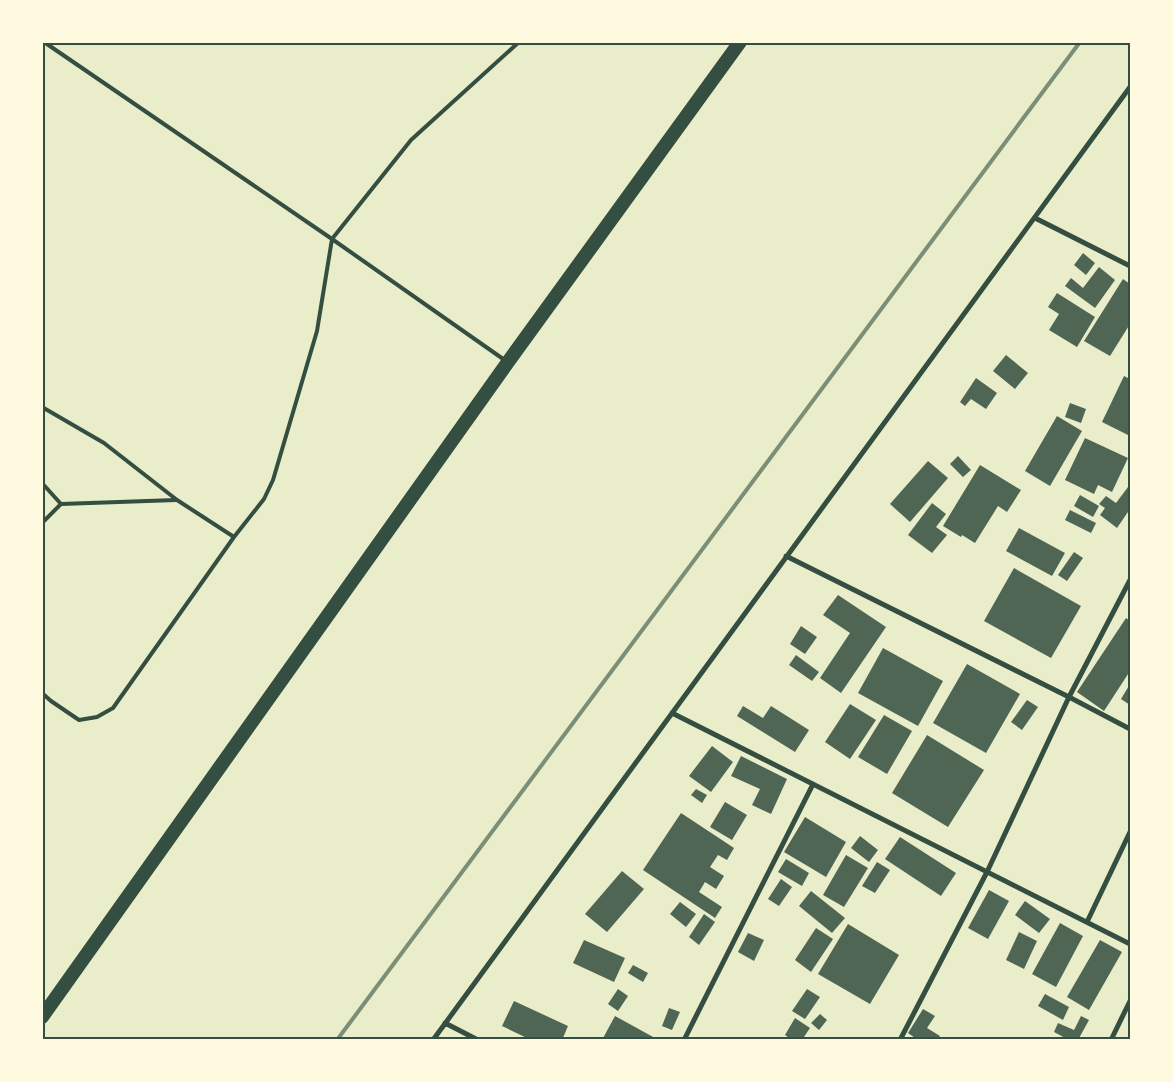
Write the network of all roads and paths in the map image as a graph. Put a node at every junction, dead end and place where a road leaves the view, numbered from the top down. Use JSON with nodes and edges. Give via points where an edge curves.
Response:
{"nodes":[{"id":1,"x":44,"y":42,"type":"edge"},
{"id":2,"x":519,"y":42,"type":"edge"},
{"id":3,"x":740,"y":42,"type":"edge"},
{"id":4,"x":1130,"y":86,"type":"edge"},
{"id":5,"x":1035,"y":218,"type":"junction"},
{"id":6,"x":332,"y":239,"type":"junction"},
{"id":7,"x":1130,"y":266,"type":"edge"},
{"id":8,"x":508,"y":362,"type":"junction"},
{"id":9,"x":42,"y":407,"type":"edge"},
{"id":10,"x":42,"y":483,"type":"edge"},
{"id":11,"x":177,"y":500,"type":"junction"},
{"id":12,"x":61,"y":504,"type":"junction"},
{"id":13,"x":42,"y":523,"type":"edge"},
{"id":14,"x":234,"y":536,"type":"junction"},
{"id":15,"x":786,"y":556,"type":"junction"},
{"id":16,"x":1130,"y":580,"type":"edge"},
{"id":17,"x":42,"y":692,"type":"edge"},
{"id":18,"x":1069,"y":697,"type":"junction"},
{"id":19,"x":672,"y":713,"type":"junction"},
{"id":20,"x":1130,"y":729,"type":"edge"},
{"id":21,"x":813,"y":784,"type":"junction"},
{"id":22,"x":1130,"y":832,"type":"edge"},
{"id":23,"x":987,"y":872,"type":"junction"},
{"id":24,"x":1087,"y":922,"type":"junction"},
{"id":25,"x":1130,"y":944,"type":"edge"},
{"id":26,"x":1130,"y":1001,"type":"edge"},
{"id":27,"x":42,"y":1016,"type":"edge"},
{"id":28,"x":445,"y":1023,"type":"junction"},
{"id":29,"x":433,"y":1040,"type":"edge"},
{"id":30,"x":478,"y":1040,"type":"edge"},
{"id":31,"x":684,"y":1040,"type":"edge"},
{"id":32,"x":900,"y":1040,"type":"edge"},
{"id":33,"x":1111,"y":1040,"type":"edge"}],
"edges":[{"from":1,"to":6,"type":"lane"},
{"from":2,"to":6,"type":"lane","via":[[411,140]]},
{"from":3,"to":8,"type":"highway"},
{"from":4,"to":5,"type":"street"},
{"from":5,"to":7,"type":"street"},
{"from":5,"to":15,"type":"street"},
{"from":6,"to":8,"type":"lane"},
{"from":6,"to":14,"type":"lane","via":[[317,330],[273,480],[264,499]]},
{"from":8,"to":27,"type":"highway"},
{"from":9,"to":11,"type":"lane","via":[[104,442]]},
{"from":10,"to":12,"type":"lane"},
{"from":11,"to":12,"type":"lane"},
{"from":11,"to":14,"type":"lane"},
{"from":12,"to":13,"type":"lane"},
{"from":14,"to":17,"type":"lane","via":[[113,708],[97,717],[79,720]]},
{"from":15,"to":18,"type":"street"},
{"from":15,"to":19,"type":"street"},
{"from":16,"to":18,"type":"street"},
{"from":18,"to":20,"type":"street"},
{"from":18,"to":23,"type":"street"},
{"from":19,"to":21,"type":"street"},
{"from":19,"to":28,"type":"street"},
{"from":21,"to":23,"type":"street"},
{"from":21,"to":31,"type":"street"},
{"from":22,"to":24,"type":"street"},
{"from":23,"to":24,"type":"street"},
{"from":23,"to":32,"type":"street"},
{"from":24,"to":25,"type":"street"},
{"from":26,"to":33,"type":"street"},
{"from":28,"to":29,"type":"street"},
{"from":28,"to":30,"type":"street"}]}
